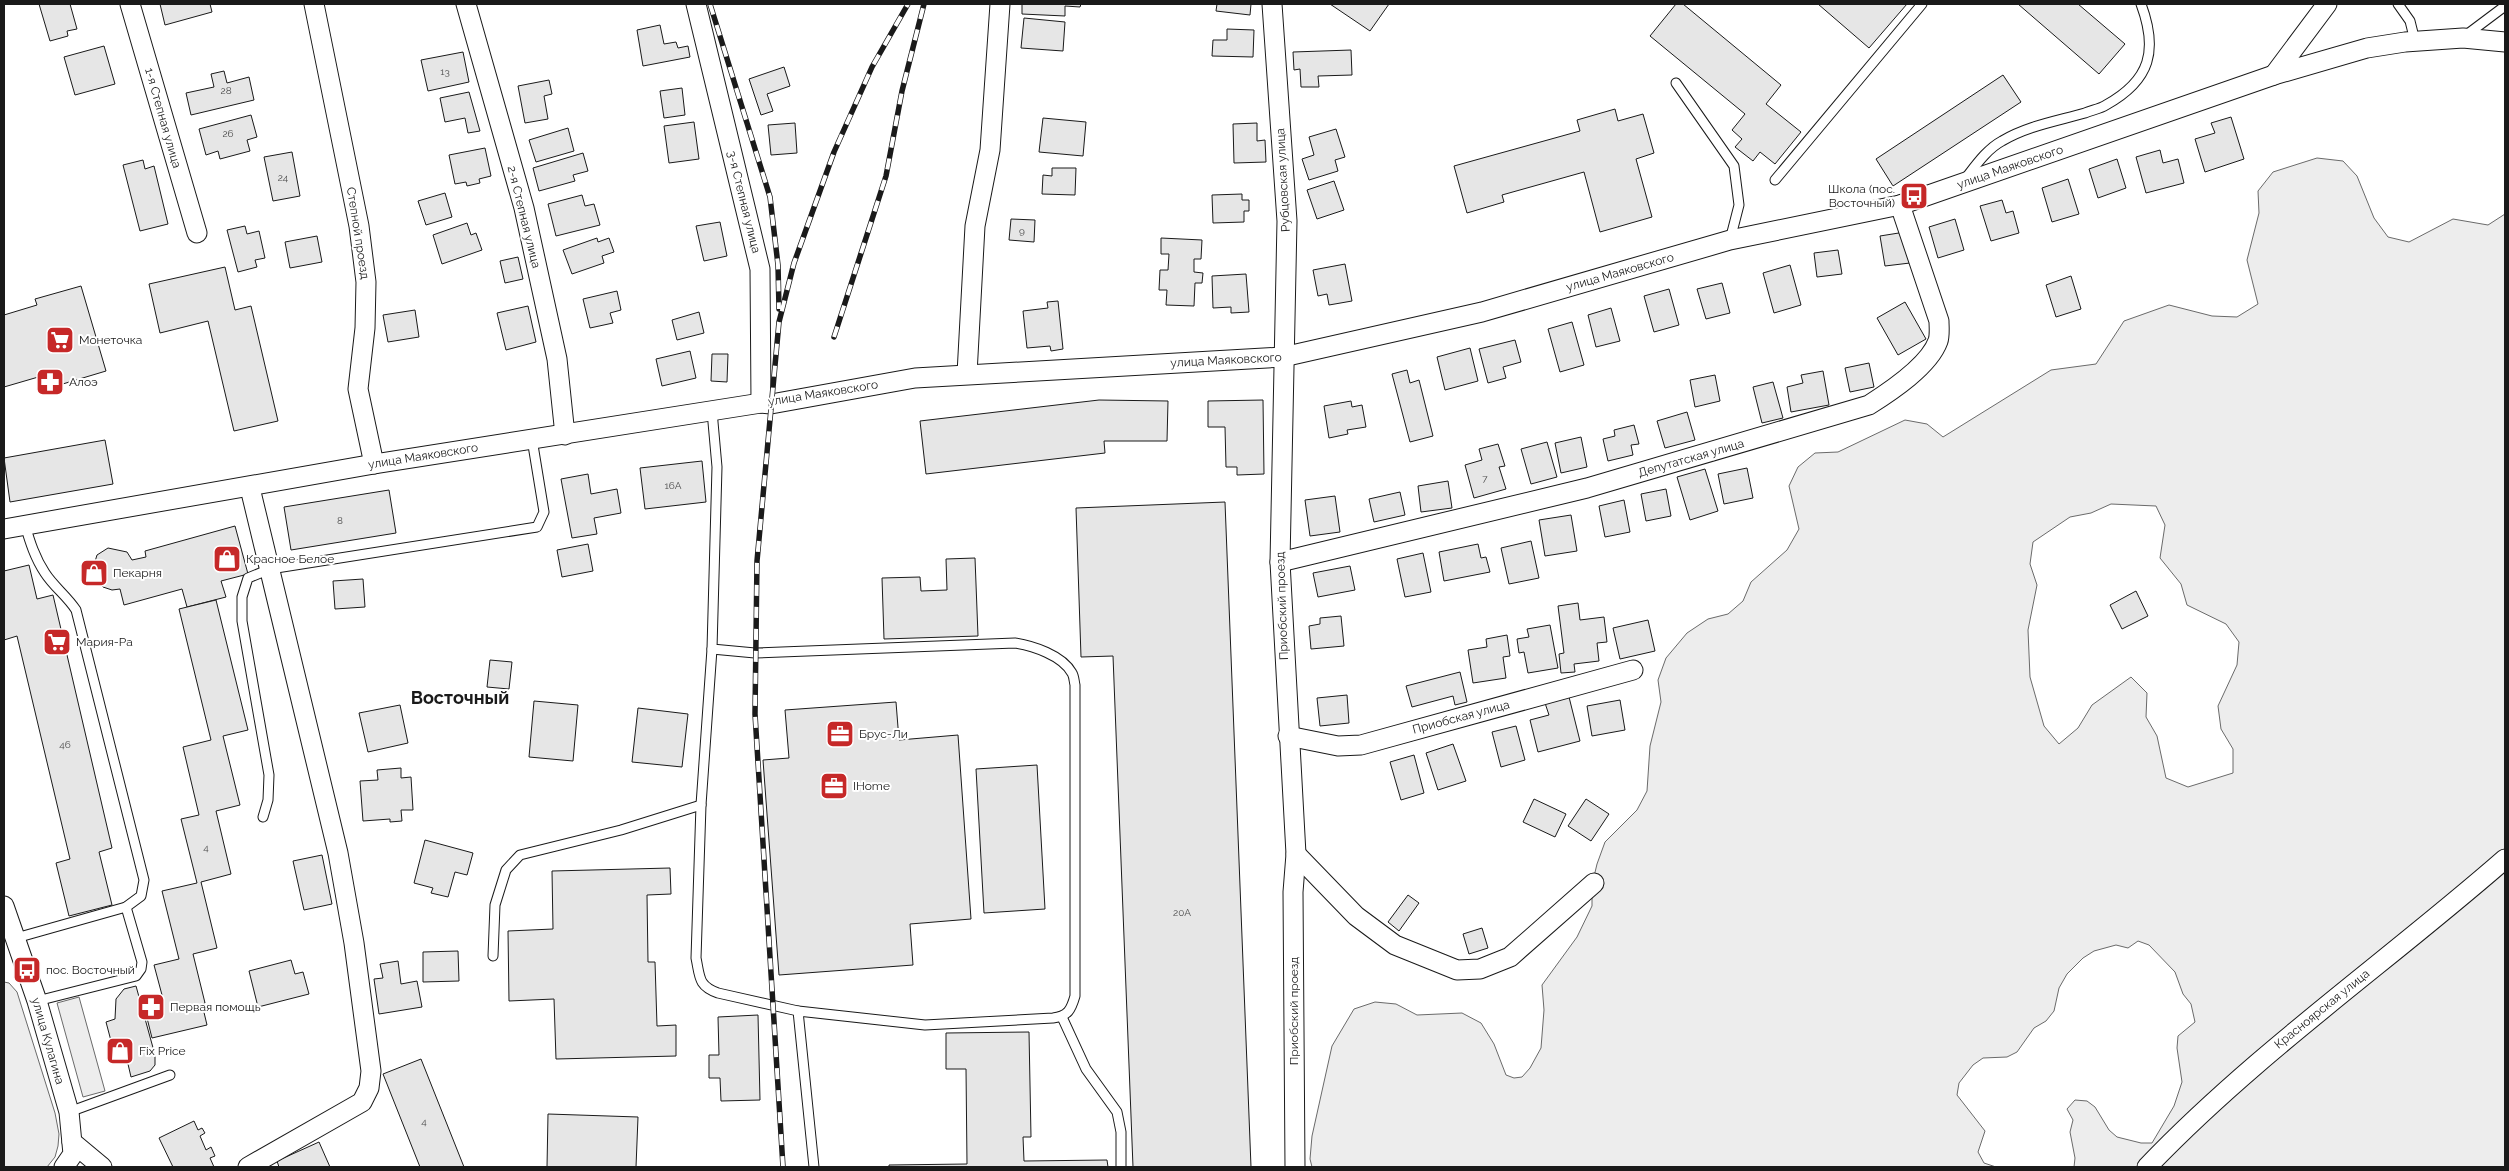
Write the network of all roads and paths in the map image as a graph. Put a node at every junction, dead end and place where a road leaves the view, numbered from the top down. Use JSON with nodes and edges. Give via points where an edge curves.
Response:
{"nodes":[{"id":1,"x":130,"y":4,"type":"edge"},
{"id":2,"x":314,"y":4,"type":"edge"},
{"id":3,"x":466,"y":4,"type":"edge"},
{"id":4,"x":696,"y":4,"type":"edge"},
{"id":5,"x":1000,"y":4,"type":"edge"},
{"id":6,"x":1272,"y":4,"type":"edge"},
{"id":7,"x":1922,"y":4,"type":"edge"},
{"id":8,"x":2141,"y":4,"type":"edge"},
{"id":9,"x":2327,"y":4,"type":"edge"},
{"id":10,"x":2398,"y":4,"type":"edge"},
{"id":11,"x":2505,"y":6,"type":"edge"},
{"id":12,"x":2463,"y":38,"type":"junction"},
{"id":13,"x":2415,"y":41,"type":"junction"},
{"id":14,"x":2505,"y":42,"type":"edge"},
{"id":15,"x":2274,"y":75,"type":"junction"},
{"id":16,"x":1676,"y":83,"type":"dead end"},
{"id":17,"x":1775,"y":180,"type":"dead end"},
{"id":18,"x":1962,"y":183,"type":"junction"},
{"id":19,"x":1900,"y":205,"type":"junction"},
{"id":20,"x":197,"y":233,"type":"dead end"},
{"id":21,"x":1730,"y":240,"type":"junction"},
{"id":22,"x":1283,"y":357,"type":"junction"},
{"id":23,"x":967,"y":374,"type":"junction"},
{"id":24,"x":761,"y":403,"type":"junction"},
{"id":25,"x":712,"y":411,"type":"junction"},
{"id":26,"x":565,"y":434,"type":"junction"},
{"id":27,"x":532,"y":439,"type":"junction"},
{"id":28,"x":374,"y":464,"type":"junction"},
{"id":29,"x":250,"y":488,"type":"junction"},
{"id":30,"x":25,"y":525,"type":"junction"},
{"id":31,"x":4,"y":529,"type":"edge"},
{"id":32,"x":1280,"y":562,"type":"junction"},
{"id":33,"x":270,"y":568,"type":"junction"},
{"id":34,"x":712,"y":648,"type":"junction"},
{"id":35,"x":1633,"y":670,"type":"dead end"},
{"id":36,"x":1288,"y":736,"type":"junction"},
{"id":37,"x":701,"y":804,"type":"junction"},
{"id":38,"x":263,"y":817,"type":"dead end"},
{"id":39,"x":1296,"y":854,"type":"junction"},
{"id":40,"x":2505,"y":859,"type":"edge"},
{"id":41,"x":1594,"y":883,"type":"dead end"},
{"id":42,"x":126,"y":907,"type":"junction"},
{"id":43,"x":5,"y":914,"type":"edge"},
{"id":44,"x":16,"y":938,"type":"junction"},
{"id":45,"x":493,"y":956,"type":"dead end"},
{"id":46,"x":37,"y":1001,"type":"junction"},
{"id":47,"x":798,"y":1011,"type":"junction"},
{"id":48,"x":1062,"y":1017,"type":"junction"},
{"id":49,"x":170,"y":1075,"type":"dead end"},
{"id":50,"x":69,"y":1112,"type":"junction"},
{"id":51,"x":72,"y":1142,"type":"junction"},
{"id":52,"x":64,"y":1167,"type":"edge"},
{"id":53,"x":102,"y":1167,"type":"edge"},
{"id":54,"x":248,"y":1167,"type":"edge"},
{"id":55,"x":814,"y":1167,"type":"edge"},
{"id":56,"x":1121,"y":1167,"type":"edge"},
{"id":57,"x":1295,"y":1167,"type":"edge"},
{"id":58,"x":2147,"y":1167,"type":"edge"}],
"edges":[{"from":1,"to":20,"type":"street","name":"1-я Степная улица"},
{"from":2,"to":28,"type":"street","name":"Степной проезд","via":[[359,226],[366,282],[358,389]]},
{"from":3,"to":26,"type":"street","name":"2-я Степная улица","via":[[524,208],[557,359]]},
{"from":4,"to":24,"type":"street","name":"3-я Степная улица","via":[[760,269]]},
{"from":5,"to":23,"type":"street","via":[[990,150],[975,226]]},
{"from":6,"to":22,"type":"street","name":"Рубцовская улица","via":[[1287,221]]},
{"from":7,"to":17,"type":"lane"},
{"from":8,"to":18,"type":"lane","via":[[2151,35],[2149,61],[2134,84],[2106,106],[2001,141]]},
{"from":9,"to":15,"type":"street"},
{"from":10,"to":13,"type":"lane","via":[[2410,21]]},
{"from":11,"to":12,"type":"lane"},
{"from":12,"to":13,"type":"street","name":"улица Маяковского"},
{"from":12,"to":14,"type":"street","name":"улица Маяковского"},
{"from":13,"to":15,"type":"street","name":"улица Маяковского","via":[[2366,48]]},
{"from":15,"to":18,"type":"street","name":"улица Маяковского"},
{"from":16,"to":21,"type":"lane","via":[[1734,166],[1739,205]]},
{"from":18,"to":19,"type":"street","name":"улица Маяковского"},
{"from":19,"to":21,"type":"street","name":"улица Маяковского"},
{"from":19,"to":32,"type":"street","name":"Депутатская улица","via":[[1939,321],[1938,340],[1924,361],[1898,386],[1869,405],[1587,488]]},
{"from":21,"to":22,"type":"street","name":"улица Маяковского","via":[[1482,312]]},
{"from":22,"to":23,"type":"street","name":"улица Маяковского"},
{"from":22,"to":32,"type":"street","name":"Приобский проезд"},
{"from":23,"to":24,"type":"street","name":"улица Маяковского","via":[[915,378],[771,404]]},
{"from":24,"to":25,"type":"street","name":"улица Маяковского"},
{"from":25,"to":26,"type":"street","name":"улица Маяковского"},
{"from":25,"to":34,"type":"lane","via":[[717,467]]},
{"from":26,"to":27,"type":"street","name":"улица Маяковского"},
{"from":27,"to":28,"type":"street","name":"улица Маяковского"},
{"from":27,"to":33,"type":"lane","via":[[544,512],[537,527]]},
{"from":28,"to":29,"type":"street","name":"улица Маяковского"},
{"from":29,"to":30,"type":"street","name":"улица Маяковского"},
{"from":29,"to":33,"type":"street"},
{"from":30,"to":31,"type":"street","name":"улица Маяковского"},
{"from":30,"to":42,"type":"lane","via":[[39,562],[76,610],[144,880],[141,896]]},
{"from":32,"to":36,"type":"street","name":"Приобский проезд"},
{"from":33,"to":38,"type":"lane","via":[[248,578],[242,597],[242,622],[269,775],[268,800]]},
{"from":33,"to":54,"type":"street","via":[[338,853],[371,1071],[369,1088],[362,1102]]},
{"from":34,"to":37,"type":"lane"},
{"from":34,"to":48,"type":"lane","via":[[780,653],[1015,643],[1042,650],[1072,673],[1075,694],[1075,996],[1070,1012]]},
{"from":35,"to":36,"type":"street","name":"Приобская улица","via":[[1361,744],[1338,746]]},
{"from":36,"to":39,"type":"street","name":"Приобский проезд"},
{"from":37,"to":45,"type":"lane","via":[[621,830],[520,854],[506,870],[495,905]]},
{"from":37,"to":47,"type":"lane","via":[[696,958],[701,983],[718,993]]},
{"from":39,"to":41,"type":"street","via":[[1356,916],[1395,945],[1457,970],[1480,969],[1510,958]]},
{"from":39,"to":57,"type":"street","name":"Приобский проезд","via":[[1293,892]]},
{"from":40,"to":58,"type":"street","name":"Красноярская улица","via":[[2256,1062]]},
{"from":42,"to":44,"type":"lane"},
{"from":42,"to":46,"type":"lane","via":[[142,962],[142,969],[136,976]]},
{"from":43,"to":44,"type":"street","name":"улица Кулагина"},
{"from":44,"to":46,"type":"street","name":"улица Кулагина"},
{"from":46,"to":50,"type":"street","name":"улица Кулагина"},
{"from":47,"to":48,"type":"lane","via":[[925,1025]]},
{"from":47,"to":55,"type":"lane"},
{"from":48,"to":56,"type":"lane","via":[[1086,1069],[1117,1112],[1121,1132]]},
{"from":49,"to":50,"type":"lane"},
{"from":50,"to":51,"type":"street","name":"улица Кулагина"},
{"from":51,"to":52,"type":"street","name":"улица Кулагина","via":[[72,1154]]},
{"from":51,"to":53,"type":"street"}]}
